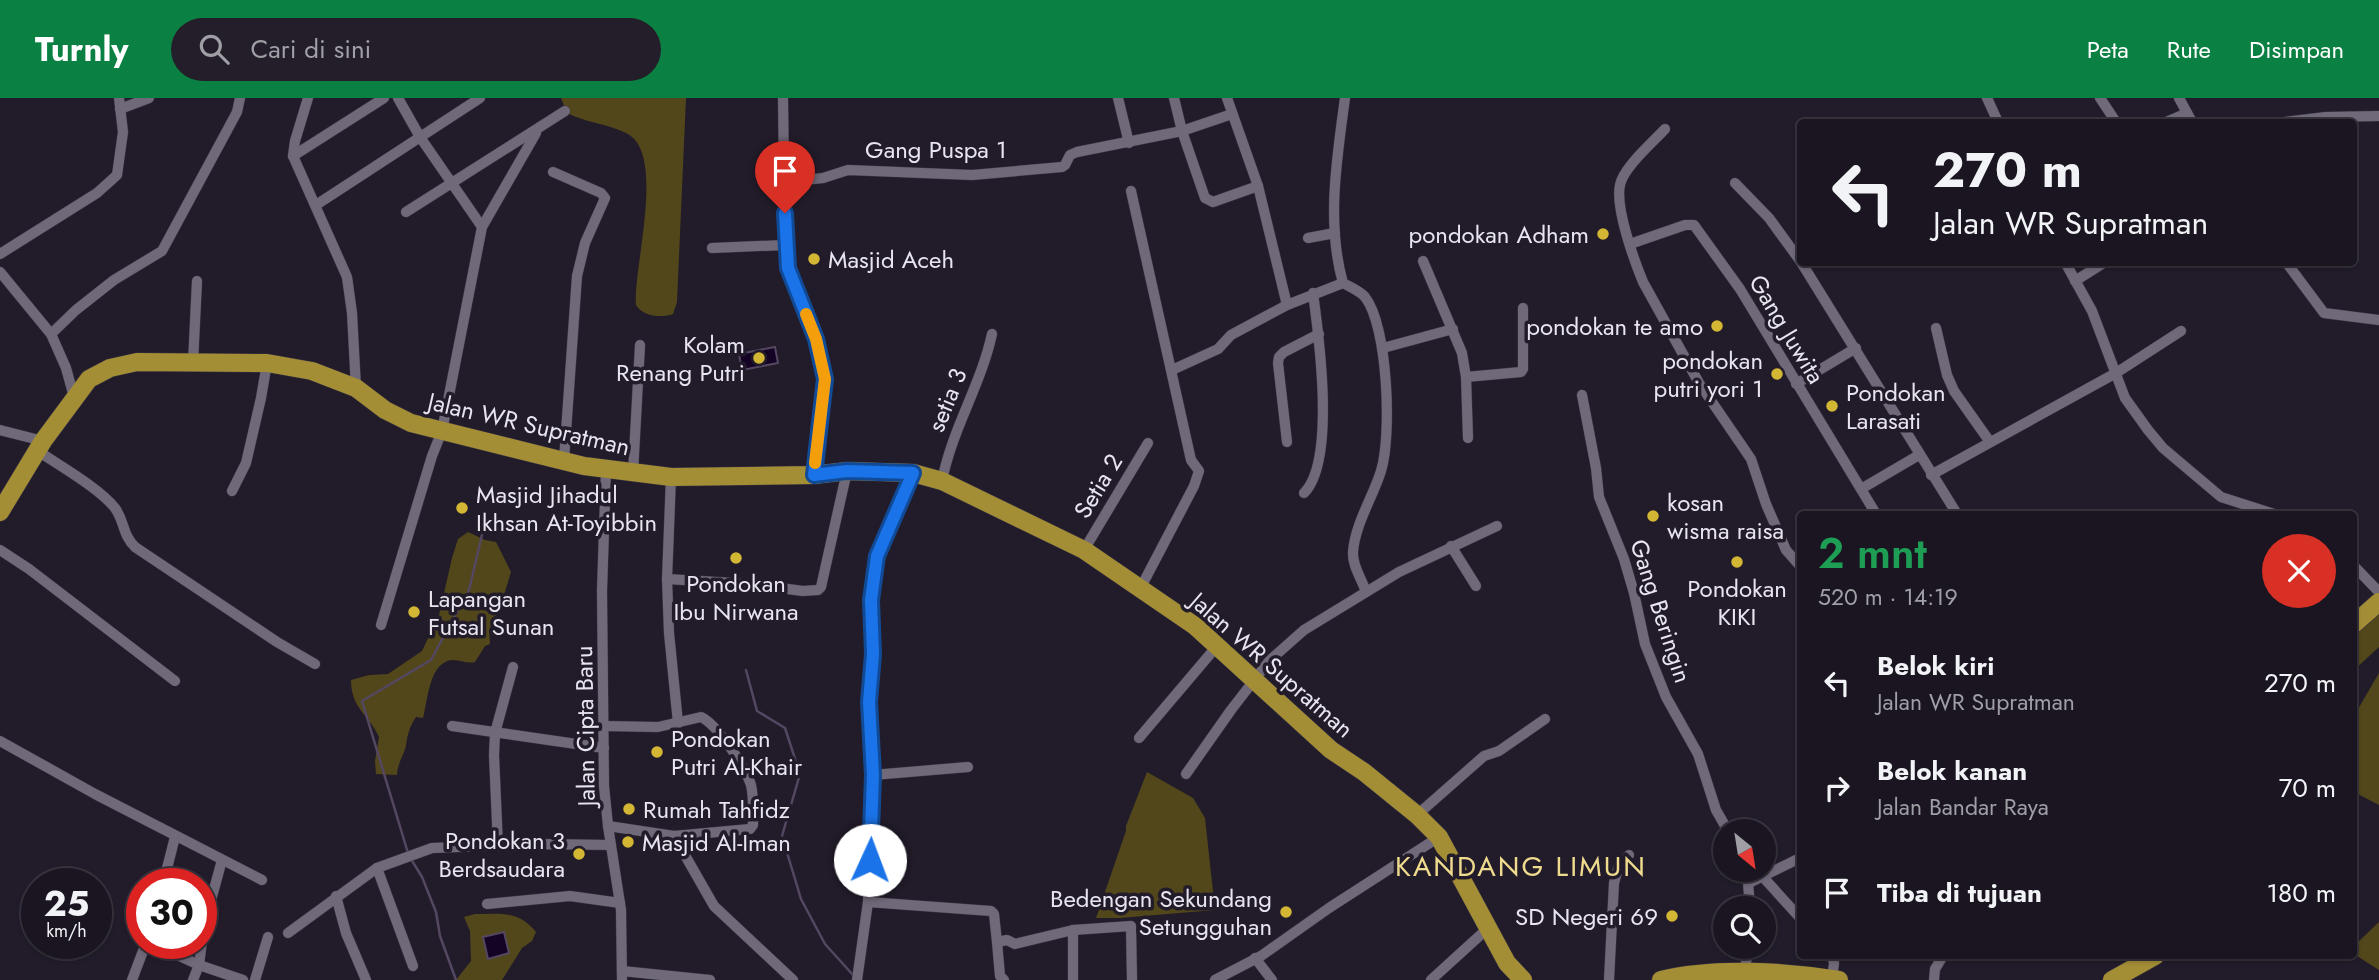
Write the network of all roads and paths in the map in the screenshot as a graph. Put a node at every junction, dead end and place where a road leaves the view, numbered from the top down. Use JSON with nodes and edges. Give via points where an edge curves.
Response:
{"nodes":[{"id":1,"x":119,"y":98,"type":"edge"},
{"id":2,"x":149,"y":98,"type":"edge"},
{"id":3,"x":240,"y":98,"type":"edge"},
{"id":4,"x":308,"y":98,"type":"edge"},
{"id":5,"x":384,"y":98,"type":"edge"},
{"id":6,"x":398,"y":98,"type":"edge"},
{"id":7,"x":480,"y":98,"type":"edge"},
{"id":8,"x":783,"y":98,"type":"edge"},
{"id":9,"x":1118,"y":98,"type":"edge"},
{"id":10,"x":1174,"y":98,"type":"edge"},
{"id":11,"x":1227,"y":98,"type":"edge"},
{"id":12,"x":1345,"y":98,"type":"edge"},
{"id":13,"x":2099,"y":98,"type":"edge"},
{"id":14,"x":2179,"y":98,"type":"edge"},
{"id":15,"x":1989,"y":102,"type":"edge"},
{"id":16,"x":120,"y":109,"type":"junction"},
{"id":17,"x":565,"y":111,"type":"dead end"},
{"id":18,"x":2187,"y":113,"type":"junction"},
{"id":19,"x":1232,"y":114,"type":"junction"},
{"id":20,"x":2379,"y":116,"type":"edge"},
{"id":21,"x":1997,"y":119,"type":"edge"},
{"id":22,"x":2114,"y":119,"type":"edge"},
{"id":23,"x":2173,"y":119,"type":"edge"},
{"id":24,"x":2190,"y":119,"type":"edge"},
{"id":25,"x":2310,"y":119,"type":"edge"},
{"id":26,"x":1665,"y":129,"type":"dead end"},
{"id":27,"x":537,"y":131,"type":"junction"},
{"id":28,"x":1182,"y":131,"type":"junction"},
{"id":29,"x":420,"y":137,"type":"junction"},
{"id":30,"x":1126,"y":144,"type":"junction"},
{"id":31,"x":293,"y":156,"type":"junction"},
{"id":32,"x":553,"y":172,"type":"dead end"},
{"id":33,"x":785,"y":182,"type":"junction"},
{"id":34,"x":1735,"y":183,"type":"dead end"},
{"id":35,"x":454,"y":184,"type":"junction"},
{"id":36,"x":1258,"y":186,"type":"junction"},
{"id":37,"x":1131,"y":191,"type":"dead end"},
{"id":38,"x":316,"y":205,"type":"junction"},
{"id":39,"x":406,"y":212,"type":"dead end"},
{"id":40,"x":482,"y":227,"type":"junction"},
{"id":41,"x":1335,"y":233,"type":"junction"},
{"id":42,"x":1308,"y":238,"type":"dead end"},
{"id":43,"x":1630,"y":244,"type":"junction"},
{"id":44,"x":785,"y":245,"type":"junction"},
{"id":45,"x":712,"y":248,"type":"dead end"},
{"id":46,"x":0,"y":254,"type":"edge"},
{"id":47,"x":1797,"y":256,"type":"edge"},
{"id":48,"x":1423,"y":261,"type":"dead end"},
{"id":49,"x":1804,"y":266,"type":"edge"},
{"id":50,"x":2067,"y":266,"type":"edge"},
{"id":51,"x":2099,"y":266,"type":"edge"},
{"id":52,"x":2289,"y":266,"type":"edge"},
{"id":53,"x":0,"y":272,"type":"edge"},
{"id":54,"x":197,"y":281,"type":"dead end"},
{"id":55,"x":2075,"y":281,"type":"junction"},
{"id":56,"x":1343,"y":283,"type":"junction"},
{"id":57,"x":1313,"y":293,"type":"junction"},
{"id":58,"x":1287,"y":305,"type":"junction"},
{"id":59,"x":1524,"y":308,"type":"dead end"},
{"id":60,"x":2379,"y":320,"type":"edge"},
{"id":61,"x":1937,"y":328,"type":"dead end"},
{"id":62,"x":1453,"y":329,"type":"junction"},
{"id":63,"x":2181,"y":331,"type":"dead end"},
{"id":64,"x":51,"y":334,"type":"junction"},
{"id":65,"x":992,"y":334,"type":"dead end"},
{"id":66,"x":1319,"y":334,"type":"junction"},
{"id":67,"x":640,"y":345,"type":"dead end"},
{"id":68,"x":1383,"y":348,"type":"junction"},
{"id":69,"x":1856,"y":348,"type":"junction"},
{"id":70,"x":193,"y":363,"type":"junction"},
{"id":71,"x":267,"y":363,"type":"junction"},
{"id":72,"x":1172,"y":370,"type":"junction"},
{"id":73,"x":2116,"y":373,"type":"junction"},
{"id":74,"x":1466,"y":377,"type":"junction"},
{"id":75,"x":1796,"y":384,"type":"junction"},
{"id":76,"x":356,"y":388,"type":"junction"},
{"id":77,"x":1582,"y":395,"type":"dead end"},
{"id":78,"x":74,"y":397,"type":"junction"},
{"id":79,"x":0,"y":430,"type":"edge"},
{"id":80,"x":442,"y":431,"type":"junction"},
{"id":81,"x":1468,"y":438,"type":"dead end"},
{"id":82,"x":1287,"y":442,"type":"dead end"},
{"id":83,"x":1990,"y":442,"type":"junction"},
{"id":84,"x":1149,"y":443,"type":"dead end"},
{"id":85,"x":41,"y":446,"type":"junction"},
{"id":86,"x":1919,"y":455,"type":"junction"},
{"id":87,"x":564,"y":460,"type":"junction"},
{"id":88,"x":606,"y":470,"type":"junction"},
{"id":89,"x":847,"y":471,"type":"junction"},
{"id":90,"x":633,"y":473,"type":"junction"},
{"id":91,"x":913,"y":473,"type":"junction"},
{"id":92,"x":814,"y":475,"type":"junction"},
{"id":93,"x":1931,"y":475,"type":"junction"},
{"id":94,"x":671,"y":477,"type":"junction"},
{"id":95,"x":942,"y":481,"type":"junction"},
{"id":96,"x":1861,"y":489,"type":"junction"},
{"id":97,"x":232,"y":491,"type":"dead end"},
{"id":98,"x":1304,"y":493,"type":"dead end"},
{"id":99,"x":1874,"y":511,"type":"edge"},
{"id":100,"x":1955,"y":511,"type":"edge"},
{"id":101,"x":2265,"y":511,"type":"edge"},
{"id":102,"x":0,"y":512,"type":"edge"},
{"id":103,"x":1497,"y":526,"type":"dead end"},
{"id":104,"x":1451,"y":546,"type":"junction"},
{"id":105,"x":0,"y":550,"type":"edge"},
{"id":106,"x":1084,"y":550,"type":"junction"},
{"id":107,"x":1797,"y":562,"type":"edge"},
{"id":108,"x":2357,"y":569,"type":"edge"},
{"id":109,"x":667,"y":579,"type":"junction"},
{"id":110,"x":1475,"y":586,"type":"dead end"},
{"id":111,"x":1140,"y":589,"type":"junction"},
{"id":112,"x":1366,"y":592,"type":"junction"},
{"id":113,"x":2379,"y":592,"type":"edge"},
{"id":114,"x":2379,"y":602,"type":"edge"},
{"id":115,"x":2357,"y":621,"type":"edge"},
{"id":116,"x":381,"y":625,"type":"dead end"},
{"id":117,"x":1217,"y":646,"type":"junction"},
{"id":118,"x":315,"y":664,"type":"dead end"},
{"id":119,"x":513,"y":667,"type":"dead end"},
{"id":120,"x":174,"y":681,"type":"dead end"},
{"id":121,"x":1255,"y":681,"type":"junction"},
{"id":122,"x":1545,"y":719,"type":"dead end"},
{"id":123,"x":678,"y":723,"type":"junction"},
{"id":124,"x":452,"y":726,"type":"dead end"},
{"id":125,"x":604,"y":726,"type":"junction"},
{"id":126,"x":495,"y":733,"type":"junction"},
{"id":127,"x":1139,"y":738,"type":"dead end"},
{"id":128,"x":0,"y":741,"type":"edge"},
{"id":129,"x":604,"y":748,"type":"junction"},
{"id":130,"x":968,"y":767,"type":"dead end"},
{"id":131,"x":873,"y":775,"type":"junction"},
{"id":132,"x":1186,"y":775,"type":"dead end"},
{"id":133,"x":1417,"y":815,"type":"junction"},
{"id":134,"x":1721,"y":819,"type":"edge"},
{"id":135,"x":608,"y":826,"type":"junction"},
{"id":136,"x":175,"y":836,"type":"junction"},
{"id":137,"x":674,"y":836,"type":"junction"},
{"id":138,"x":1439,"y":837,"type":"junction"},
{"id":139,"x":611,"y":845,"type":"junction"},
{"id":140,"x":498,"y":846,"type":"junction"},
{"id":141,"x":1629,"y":855,"type":"dead end"},
{"id":142,"x":222,"y":860,"type":"junction"},
{"id":143,"x":1797,"y":860,"type":"edge"},
{"id":144,"x":167,"y":868,"type":"edge"},
{"id":145,"x":377,"y":868,"type":"junction"},
{"id":146,"x":1776,"y":870,"type":"edge"},
{"id":147,"x":262,"y":880,"type":"dead end"},
{"id":148,"x":1768,"y":882,"type":"edge"},
{"id":149,"x":1749,"y":883,"type":"edge"},
{"id":150,"x":336,"y":896,"type":"junction"},
{"id":151,"x":1750,"y":896,"type":"edge"},
{"id":152,"x":868,"y":902,"type":"junction"},
{"id":153,"x":620,"y":903,"type":"junction"},
{"id":154,"x":487,"y":904,"type":"dead end"},
{"id":155,"x":1797,"y":915,"type":"edge"},
{"id":156,"x":1488,"y":929,"type":"junction"},
{"id":157,"x":1073,"y":930,"type":"junction"},
{"id":158,"x":288,"y":933,"type":"dead end"},
{"id":159,"x":268,"y":937,"type":"dead end"},
{"id":160,"x":998,"y":942,"type":"junction"},
{"id":161,"x":1255,"y":958,"type":"junction"},
{"id":162,"x":142,"y":959,"type":"edge"},
{"id":163,"x":185,"y":959,"type":"edge"},
{"id":164,"x":1747,"y":959,"type":"edge"},
{"id":165,"x":1833,"y":959,"type":"edge"},
{"id":166,"x":1940,"y":959,"type":"edge"},
{"id":167,"x":2150,"y":959,"type":"edge"},
{"id":168,"x":199,"y":965,"type":"junction"},
{"id":169,"x":413,"y":966,"type":"dead end"},
{"id":170,"x":1745,"y":972,"type":"junction"},
{"id":171,"x":622,"y":975,"type":"edge"},
{"id":172,"x":1787,"y":977,"type":"edge"},
{"id":173,"x":1518,"y":978,"type":"edge"},
{"id":174,"x":1836,"y":979,"type":"edge"},
{"id":175,"x":132,"y":980,"type":"edge"},
{"id":176,"x":193,"y":980,"type":"edge"},
{"id":177,"x":243,"y":980,"type":"edge"},
{"id":178,"x":255,"y":980,"type":"edge"},
{"id":179,"x":366,"y":980,"type":"edge"},
{"id":180,"x":710,"y":980,"type":"edge"},
{"id":181,"x":793,"y":980,"type":"edge"},
{"id":182,"x":857,"y":980,"type":"edge"},
{"id":183,"x":1004,"y":980,"type":"edge"},
{"id":184,"x":1073,"y":980,"type":"edge"},
{"id":185,"x":1132,"y":980,"type":"edge"},
{"id":186,"x":1215,"y":980,"type":"edge"},
{"id":187,"x":1272,"y":980,"type":"edge"},
{"id":188,"x":1431,"y":980,"type":"edge"},
{"id":189,"x":1609,"y":980,"type":"edge"},
{"id":190,"x":1661,"y":980,"type":"edge"},
{"id":191,"x":1934,"y":980,"type":"edge"},
{"id":192,"x":2112,"y":980,"type":"edge"}],
"edges":[{"from":1,"to":16,"type":"street"},
{"from":2,"to":16,"type":"street"},
{"from":3,"to":64,"type":"street","via":[[237,112],[162,251],[114,280]]},
{"from":4,"to":31,"type":"street"},
{"from":5,"to":31,"type":"street"},
{"from":6,"to":29,"type":"street"},
{"from":7,"to":29,"type":"street"},
{"from":8,"to":33,"type":"street"},
{"from":9,"to":30,"type":"street"},
{"from":10,"to":28,"type":"street"},
{"from":11,"to":19,"type":"street"},
{"from":12,"to":41,"type":"street","via":[[1336,159]]},
{"from":13,"to":22,"type":"street"},
{"from":14,"to":18,"type":"street"},
{"from":15,"to":21,"type":"street"},
{"from":16,"to":46,"type":"street","via":[[123,132],[117,175],[97,193]]},
{"from":17,"to":27,"type":"street"},
{"from":18,"to":23,"type":"street"},
{"from":18,"to":24,"type":"street"},
{"from":19,"to":28,"type":"street"},
{"from":19,"to":36,"type":"street"},
{"from":20,"to":25,"type":"street"},
{"from":26,"to":43,"type":"street","via":[[1620,184],[1621,212]]},
{"from":27,"to":35,"type":"street"},
{"from":27,"to":40,"type":"street"},
{"from":28,"to":30,"type":"street"},
{"from":28,"to":36,"type":"street","via":[[1209,201]]},
{"from":29,"to":35,"type":"street"},
{"from":29,"to":38,"type":"street"},
{"from":30,"to":33,"type":"street","name":"Gang Puspa 1","via":[[1070,155],[1062,167],[972,175],[848,170]]},
{"from":31,"to":38,"type":"street"},
{"from":32,"to":87,"type":"street","via":[[605,198],[585,243],[577,276]]},
{"from":33,"to":44,"type":"street"},
{"from":34,"to":47,"type":"street"},
{"from":35,"to":39,"type":"street"},
{"from":35,"to":40,"type":"street"},
{"from":36,"to":58,"type":"street"},
{"from":37,"to":72,"type":"street"},
{"from":38,"to":76,"type":"street","via":[[347,277]]},
{"from":40,"to":80,"type":"street"},
{"from":41,"to":42,"type":"street"},
{"from":41,"to":56,"type":"street"},
{"from":43,"to":75,"type":"street","name":"Gang Juwita","via":[[1694,225],[1740,289]]},
{"from":43,"to":107,"type":"street","via":[[1643,282],[1699,383],[1751,459],[1786,550]]},
{"from":44,"to":45,"type":"street"},
{"from":44,"to":92,"type":"street","via":[[788,268],[816,339],[825,379]]},
{"from":48,"to":62,"type":"street"},
{"from":49,"to":69,"type":"street"},
{"from":50,"to":55,"type":"street"},
{"from":51,"to":55,"type":"street"},
{"from":52,"to":60,"type":"street","via":[[2324,313]]},
{"from":53,"to":64,"type":"street"},
{"from":54,"to":70,"type":"street"},
{"from":55,"to":73,"type":"street"},
{"from":56,"to":57,"type":"street"},
{"from":56,"to":68,"type":"street","via":[[1364,296]]},
{"from":57,"to":58,"type":"street"},
{"from":57,"to":66,"type":"street"},
{"from":58,"to":72,"type":"street","via":[[1231,335],[1218,349]]},
{"from":59,"to":74,"type":"street","via":[[1524,369]]},
{"from":61,"to":83,"type":"street","via":[[1954,391]]},
{"from":62,"to":68,"type":"street"},
{"from":62,"to":74,"type":"street"},
{"from":63,"to":73,"type":"street"},
{"from":64,"to":78,"type":"street"},
{"from":65,"to":95,"type":"street","name":"setia 3"},
{"from":66,"to":82,"type":"street","via":[[1279,357]]},
{"from":66,"to":98,"type":"street","via":[[1324,411],[1319,458]]},
{"from":67,"to":90,"type":"street"},
{"from":68,"to":112,"type":"street","via":[[1386,451],[1353,552]]},
{"from":69,"to":75,"type":"street"},
{"from":69,"to":86,"type":"street"},
{"from":70,"to":71,"type":"highway","name":"Jalan WR Supratman"},
{"from":70,"to":78,"type":"highway","name":"Jalan WR Supratman","via":[[137,362],[110,368],[89,379]]},
{"from":71,"to":76,"type":"highway","name":"Jalan WR Supratman","via":[[312,371]]},
{"from":71,"to":97,"type":"street","via":[[246,463]]},
{"from":72,"to":111,"type":"street","via":[[1191,460],[1199,471]]},
{"from":73,"to":83,"type":"street"},
{"from":73,"to":101,"type":"street","via":[[2125,398],[2163,448],[2221,497]]},
{"from":74,"to":81,"type":"street"},
{"from":75,"to":96,"type":"street","name":"Gang Juwita"},
{"from":76,"to":80,"type":"highway","name":"Jalan WR Supratman","via":[[411,423]]},
{"from":77,"to":134,"type":"street","name":"Gang Beringin","via":[[1599,497],[1624,559],[1645,644],[1666,697],[1698,754]]},
{"from":78,"to":85,"type":"highway","name":"Jalan WR Supratman"},
{"from":79,"to":85,"type":"street"},
{"from":80,"to":87,"type":"highway","name":"Jalan WR Supratman"},
{"from":80,"to":116,"type":"street"},
{"from":83,"to":93,"type":"street"},
{"from":84,"to":106,"type":"street","name":"Setia 2"},
{"from":85,"to":102,"type":"highway","name":"Jalan WR Supratman"},
{"from":85,"to":118,"type":"street","via":[[106,498],[135,547]]},
{"from":86,"to":93,"type":"street"},
{"from":86,"to":96,"type":"street"},
{"from":87,"to":88,"type":"highway","name":"Jalan WR Supratman"},
{"from":88,"to":90,"type":"highway","name":"Jalan WR Supratman"},
{"from":88,"to":125,"type":"street","name":"Jalan Cipta Baru"},
{"from":89,"to":91,"type":"highway","name":"Jalan WR Supratman"},
{"from":89,"to":92,"type":"highway","name":"Jalan WR Supratman"},
{"from":89,"to":109,"type":"street","via":[[818,590]]},
{"from":90,"to":94,"type":"highway","name":"Jalan WR Supratman"},
{"from":91,"to":95,"type":"highway","name":"Jalan WR Supratman"},
{"from":91,"to":131,"type":"street","via":[[877,556],[872,589],[869,702]]},
{"from":92,"to":94,"type":"highway","name":"Jalan WR Supratman"},
{"from":93,"to":100,"type":"street"},
{"from":94,"to":109,"type":"street"},
{"from":95,"to":106,"type":"highway","name":"Jalan WR Supratman"},
{"from":96,"to":99,"type":"street","name":"Gang Juwita"},
{"from":103,"to":104,"type":"street"},
{"from":104,"to":110,"type":"street"},
{"from":104,"to":112,"type":"street"},
{"from":105,"to":120,"type":"street"},
{"from":106,"to":111,"type":"highway","name":"Jalan WR Supratman"},
{"from":108,"to":113,"type":"street"},
{"from":109,"to":123,"type":"street"},
{"from":111,"to":117,"type":"highway","name":"Jalan WR Supratman"},
{"from":112,"to":121,"type":"street","via":[[1304,630],[1269,661]]},
{"from":114,"to":115,"type":"highway"},
{"from":117,"to":121,"type":"highway","name":"Jalan WR Supratman"},
{"from":117,"to":127,"type":"street"},
{"from":119,"to":126,"type":"street"},
{"from":121,"to":132,"type":"street"},
{"from":121,"to":133,"type":"highway","name":"Jalan WR Supratman","via":[[1331,750]]},
{"from":122,"to":133,"type":"street","via":[[1499,751],[1484,756]]},
{"from":123,"to":125,"type":"street"},
{"from":123,"to":137,"type":"street","via":[[705,719],[740,762],[753,795],[752,825],[746,830]]},
{"from":124,"to":126,"type":"street"},
{"from":125,"to":129,"type":"street","name":"Jalan Cipta Baru"},
{"from":126,"to":129,"type":"street"},
{"from":126,"to":140,"type":"street"},
{"from":128,"to":136,"type":"street"},
{"from":129,"to":135,"type":"street","name":"Jalan Cipta Baru"},
{"from":130,"to":131,"type":"street"},
{"from":131,"to":152,"type":"street"},
{"from":133,"to":138,"type":"highway","name":"Jalan WR Supratman"},
{"from":135,"to":137,"type":"street"},
{"from":135,"to":139,"type":"street","name":"Jalan Cipta Baru"},
{"from":136,"to":142,"type":"street"},
{"from":136,"to":144,"type":"street"},
{"from":137,"to":181,"type":"street","via":[[714,906]]},
{"from":138,"to":156,"type":"highway","name":"Jalan WR Supratman"},
{"from":138,"to":161,"type":"street"},
{"from":139,"to":140,"type":"street"},
{"from":139,"to":153,"type":"street","name":"Jalan Cipta Baru"},
{"from":140,"to":145,"type":"street","via":[[432,848]]},
{"from":141,"to":189,"type":"street","via":[[1619,865],[1614,883]]},
{"from":142,"to":147,"type":"street"},
{"from":142,"to":168,"type":"street"},
{"from":143,"to":146,"type":"street"},
{"from":145,"to":150,"type":"street"},
{"from":145,"to":169,"type":"street"},
{"from":148,"to":155,"type":"street"},
{"from":149,"to":151,"type":"street"},
{"from":150,"to":158,"type":"street"},
{"from":150,"to":179,"type":"street"},
{"from":152,"to":160,"type":"street","via":[[991,911]]},
{"from":152,"to":182,"type":"street"},
{"from":153,"to":154,"type":"street","via":[[570,896]]},
{"from":153,"to":171,"type":"street","name":"Jalan Cipta Baru"},
{"from":156,"to":173,"type":"highway","name":"Jalan WR Supratman"},
{"from":156,"to":188,"type":"street"},
{"from":157,"to":160,"type":"street","via":[[1024,943]]},
{"from":157,"to":184,"type":"street"},
{"from":157,"to":185,"type":"street","via":[[1131,926]]},
{"from":159,"to":178,"type":"street"},
{"from":160,"to":183,"type":"street"},
{"from":161,"to":186,"type":"street"},
{"from":161,"to":187,"type":"street"},
{"from":162,"to":175,"type":"street"},
{"from":163,"to":168,"type":"street"},
{"from":164,"to":170,"type":"street"},
{"from":165,"to":174,"type":"street"},
{"from":166,"to":191,"type":"street"},
{"from":167,"to":192,"type":"highway"},
{"from":168,"to":176,"type":"street"},
{"from":168,"to":177,"type":"street"},
{"from":170,"to":172,"type":"highway"},
{"from":170,"to":190,"type":"highway","via":[[1696,973]]},
{"from":171,"to":180,"type":"street"},
{"from":172,"to":174,"type":"highway"}]}
